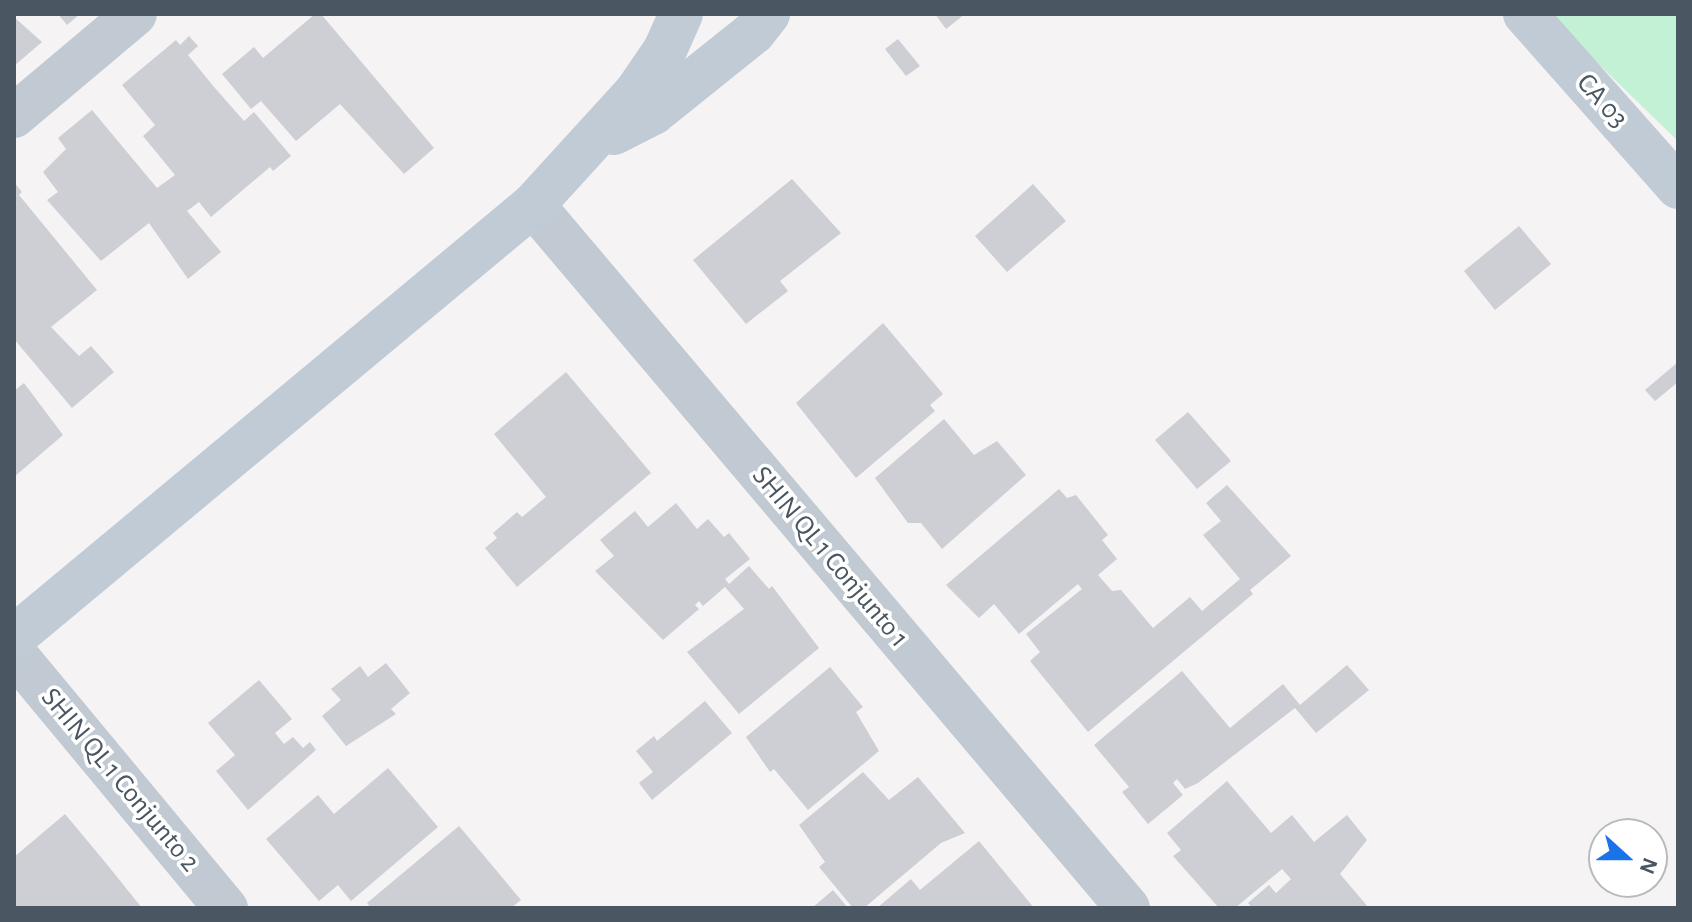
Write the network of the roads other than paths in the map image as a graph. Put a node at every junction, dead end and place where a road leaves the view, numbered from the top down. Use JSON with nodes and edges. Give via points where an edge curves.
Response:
{"nodes":[{"id":1,"x":135,"y":14,"type":"edge"},
{"id":2,"x":681,"y":14,"type":"edge"},
{"id":3,"x":768,"y":14,"type":"edge"},
{"id":4,"x":1525,"y":14,"type":"edge"},
{"id":5,"x":14,"y":116,"type":"edge"},
{"id":6,"x":594,"y":144,"type":"junction"},
{"id":7,"x":1678,"y":187,"type":"edge"},
{"id":8,"x":533,"y":205,"type":"junction"},
{"id":9,"x":14,"y":637,"type":"edge"},
{"id":10,"x":14,"y":653,"type":"edge"},
{"id":11,"x":226,"y":908,"type":"edge"},
{"id":12,"x":1128,"y":908,"type":"edge"}],
"edges":[{"from":1,"to":5,"type":"street"},
{"from":2,"to":6,"type":"street","via":[[665,50]]},
{"from":3,"to":6,"type":"street","via":[[754,32],[653,113]]},
{"from":4,"to":7,"type":"street","name":"CA 03"},
{"from":6,"to":8,"type":"street"},
{"from":8,"to":9,"type":"street"},
{"from":8,"to":12,"type":"street","name":"SHIN QL 1 Conjunto 1"},
{"from":10,"to":11,"type":"street","name":"SHIN QL 1 Conjunto 2"}]}
